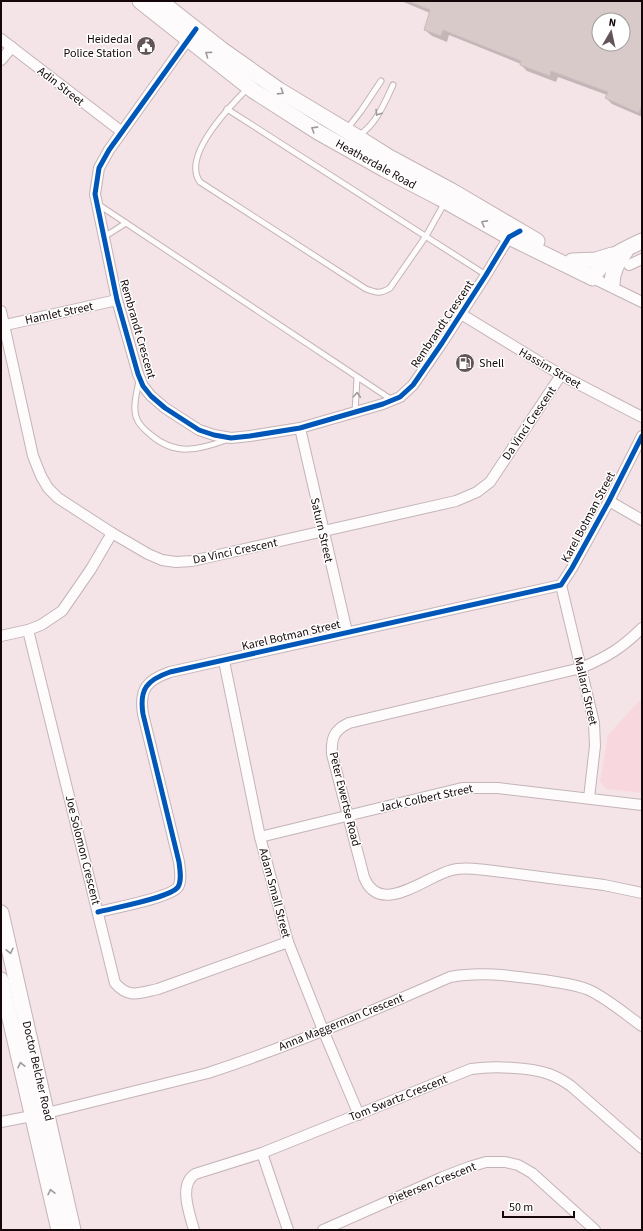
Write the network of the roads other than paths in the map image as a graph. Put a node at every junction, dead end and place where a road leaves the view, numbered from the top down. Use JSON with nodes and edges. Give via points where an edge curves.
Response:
{"nodes":[{"id":1,"x":140,"y":1,"type":"edge"},
{"id":2,"x":160,"y":1,"type":"edge"},
{"id":3,"x":191,"y":34,"type":"junction"},
{"id":4,"x":1,"y":39,"type":"edge"},
{"id":5,"x":12,"y":48,"type":"junction"},
{"id":6,"x":221,"y":49,"type":"junction"},
{"id":7,"x":1,"y":60,"type":"edge"},
{"id":8,"x":262,"y":79,"type":"junction"},
{"id":9,"x":381,"y":81,"type":"dead end"},
{"id":10,"x":246,"y":85,"type":"junction"},
{"id":11,"x":393,"y":85,"type":"dead end"},
{"id":12,"x":227,"y":109,"type":"junction"},
{"id":13,"x":122,"y":132,"type":"junction"},
{"id":14,"x":346,"y":138,"type":"junction"},
{"id":15,"x":445,"y":196,"type":"junction"},
{"id":16,"x":96,"y":203,"type":"junction"},
{"id":17,"x":126,"y":223,"type":"junction"},
{"id":18,"x":515,"y":234,"type":"junction"},
{"id":19,"x":426,"y":236,"type":"junction"},
{"id":20,"x":104,"y":237,"type":"junction"},
{"id":21,"x":642,"y":241,"type":"edge"},
{"id":22,"x":624,"y":250,"type":"junction"},
{"id":23,"x":642,"y":259,"type":"edge"},
{"id":24,"x":572,"y":261,"type":"junction"},
{"id":25,"x":629,"y":265,"type":"dead end"},
{"id":26,"x":486,"y":276,"type":"junction"},
{"id":27,"x":594,"y":276,"type":"junction"},
{"id":28,"x":612,"y":284,"type":"junction"},
{"id":29,"x":632,"y":297,"type":"junction"},
{"id":30,"x":117,"y":300,"type":"junction"},
{"id":31,"x":642,"y":302,"type":"edge"},
{"id":32,"x":1,"y":311,"type":"edge"},
{"id":33,"x":461,"y":314,"type":"junction"},
{"id":34,"x":2,"y":325,"type":"edge"},
{"id":35,"x":561,"y":375,"type":"junction"},
{"id":36,"x":139,"y":378,"type":"junction"},
{"id":37,"x":357,"y":378,"type":"junction"},
{"id":38,"x":392,"y":401,"type":"junction"},
{"id":39,"x":356,"y":412,"type":"junction"},
{"id":40,"x":642,"y":417,"type":"edge"},
{"id":41,"x":300,"y":428,"type":"junction"},
{"id":42,"x":642,"y":436,"type":"edge"},
{"id":43,"x":231,"y":438,"type":"junction"},
{"id":44,"x":609,"y":502,"type":"junction"},
{"id":45,"x":642,"y":520,"type":"edge"},
{"id":46,"x":322,"y":531,"type":"junction"},
{"id":47,"x":112,"y":533,"type":"junction"},
{"id":48,"x":561,"y":585,"type":"junction"},
{"id":49,"x":642,"y":628,"type":"edge"},
{"id":50,"x":28,"y":630,"type":"junction"},
{"id":51,"x":346,"y":632,"type":"junction"},
{"id":52,"x":1,"y":636,"type":"edge"},
{"id":53,"x":224,"y":661,"type":"junction"},
{"id":54,"x":581,"y":668,"type":"junction"},
{"id":55,"x":589,"y":798,"type":"junction"},
{"id":56,"x":642,"y":805,"type":"edge"},
{"id":57,"x":348,"y":815,"type":"junction"},
{"id":58,"x":260,"y":837,"type":"junction"},
{"id":59,"x":642,"y":893,"type":"edge"},
{"id":60,"x":98,"y":912,"type":"junction"},
{"id":61,"x":1,"y":913,"type":"edge"},
{"id":62,"x":288,"y":942,"type":"junction"},
{"id":63,"x":1,"y":980,"type":"edge"},
{"id":64,"x":642,"y":1026,"type":"edge"},
{"id":65,"x":323,"y":1030,"type":"junction"},
{"id":66,"x":40,"y":1115,"type":"junction"},
{"id":67,"x":359,"y":1115,"type":"junction"},
{"id":68,"x":1,"y":1122,"type":"edge"},
{"id":69,"x":642,"y":1148,"type":"edge"},
{"id":70,"x":262,"y":1153,"type":"junction"},
{"id":71,"x":59,"y":1230,"type":"edge"},
{"id":72,"x":74,"y":1230,"type":"edge"},
{"id":73,"x":194,"y":1230,"type":"edge"},
{"id":74,"x":288,"y":1230,"type":"edge"},
{"id":75,"x":323,"y":1230,"type":"edge"},
{"id":76,"x":595,"y":1230,"type":"edge"}],
"edges":[{"from":1,"to":3,"type":"street","name":"Heatherdale Road"},
{"from":2,"to":3,"type":"street","name":"Heatherdale Road"},
{"from":3,"to":6,"type":"street","name":"Heatherdale Road"},
{"from":10,"to":3,"type":"street","name":"Heatherdale Road","one_way":true,"via":[[217,61]]},
{"from":3,"to":13,"type":"street","name":"Rembrandt Crescent"},
{"from":4,"to":5,"type":"street","name":"Adin Street"},
{"from":5,"to":7,"type":"street"},
{"from":5,"to":13,"type":"street","name":"Adin Street"},
{"from":6,"to":8,"type":"street","name":"Heatherdale Road"},
{"from":6,"to":10,"type":"street","via":[[226,61],[240,74]]},
{"from":8,"to":10,"type":"lane"},
{"from":8,"to":14,"type":"street","name":"Heatherdale Road","one_way":true,"via":[[313,112]]},
{"from":9,"to":14,"type":"lane"},
{"from":10,"to":12,"type":"lane"},
{"from":14,"to":10,"type":"street","name":"Heatherdale Road","one_way":true},
{"from":11,"to":14,"type":"lane","one_way":true,"via":[[376,116],[363,133]]},
{"from":12,"to":19,"type":"lane"},
{"from":12,"to":19,"type":"lane","via":[[204,142],[196,161],[196,177],[366,288],[384,292],[390,288]]},
{"from":13,"to":16,"type":"street","name":"Rembrandt Crescent","via":[[100,168],[95,194]]},
{"from":14,"to":15,"type":"street","name":"Heatherdale Road","via":[[411,169]]},
{"from":14,"to":15,"type":"street","name":"Heatherdale Road","via":[[384,169]]},
{"from":18,"to":15,"type":"street","name":"Heatherdale Road","one_way":true},
{"from":15,"to":18,"type":"street","name":"Heatherdale Road","via":[[495,216]]},
{"from":15,"to":19,"type":"lane"},
{"from":16,"to":17,"type":"lane"},
{"from":16,"to":20,"type":"street","name":"Rembrandt Crescent"},
{"from":17,"to":20,"type":"lane"},
{"from":17,"to":37,"type":"lane"},
{"from":18,"to":24,"type":"street","name":"Heatherdale Road"},
{"from":18,"to":26,"type":"street","name":"Rembrandt Crescent"},
{"from":18,"to":27,"type":"street","name":"Heatherdale Road"},
{"from":19,"to":26,"type":"lane"},
{"from":20,"to":30,"type":"street","name":"Rembrandt Crescent"},
{"from":21,"to":22,"type":"street"},
{"from":22,"to":24,"type":"street","via":[[596,260]]},
{"from":22,"to":27,"type":"street","via":[[605,263]]},
{"from":22,"to":28,"type":"street","via":[[614,271]]},
{"from":23,"to":25,"type":"street"},
{"from":24,"to":27,"type":"street","name":"Heatherdale Road"},
{"from":26,"to":33,"type":"street","name":"Rembrandt Crescent"},
{"from":27,"to":28,"type":"street","name":"Heatherdale Road"},
{"from":27,"to":29,"type":"street","name":"Heatherdale Road"},
{"from":28,"to":29,"type":"street","name":"Heatherdale Road"},
{"from":29,"to":31,"type":"street","name":"Heatherdale Road"},
{"from":30,"to":34,"type":"street","name":"Hamlet Street"},
{"from":30,"to":36,"type":"street","name":"Rembrandt Crescent"},
{"from":32,"to":34,"type":"street","name":"Da Vinci Crescent"},
{"from":33,"to":35,"type":"street","name":"Hassim Street"},
{"from":33,"to":38,"type":"street","name":"Rembrandt Crescent","via":[[412,385]]},
{"from":34,"to":47,"type":"street","name":"Da Vinci Crescent","via":[[33,456],[43,482],[58,498]]},
{"from":35,"to":40,"type":"street","name":"Hassim Street"},
{"from":35,"to":46,"type":"street","name":"Da Vinci Crescent","via":[[490,482],[476,492],[456,501]]},
{"from":36,"to":43,"type":"street","name":"Rembrandt Crescent","via":[[151,396],[186,422],[199,430]]},
{"from":36,"to":43,"type":"lane","via":[[135,410],[137,419],[157,440],[183,450],[190,450]]},
{"from":37,"to":38,"type":"lane"},
{"from":39,"to":37,"type":"lane","one_way":true},
{"from":38,"to":39,"type":"street","name":"Rembrandt Crescent"},
{"from":39,"to":41,"type":"street","name":"Rembrandt Crescent"},
{"from":41,"to":43,"type":"street","name":"Rembrandt Crescent"},
{"from":41,"to":46,"type":"street","name":"Saturn Street"},
{"from":42,"to":44,"type":"street","name":"Karel Botman Street"},
{"from":44,"to":45,"type":"street"},
{"from":44,"to":48,"type":"street","name":"Karel Botman Street"},
{"from":46,"to":47,"type":"street","name":"Da Vinci Crescent","via":[[192,561],[176,562],[148,554]]},
{"from":46,"to":51,"type":"street","name":"Saturn Street"},
{"from":47,"to":50,"type":"street","via":[[92,569],[62,611]]},
{"from":48,"to":51,"type":"street","name":"Karel Botman Street"},
{"from":48,"to":54,"type":"street","name":"Mallard Street"},
{"from":49,"to":54,"type":"street","name":"Peter Ewertse Road","via":[[616,650]]},
{"from":50,"to":52,"type":"street"},
{"from":50,"to":60,"type":"street","name":"Joe Solomon Crescent"},
{"from":51,"to":53,"type":"street","name":"Karel Botman Street"},
{"from":53,"to":58,"type":"street","name":"Adam Small Street"},
{"from":53,"to":60,"type":"street","name":"Karel Botman Street","via":[[156,677],[144,691],[141,702],[179,862],[178,887],[167,894]]},
{"from":54,"to":55,"type":"street","name":"Mallard Street","via":[[595,733]]},
{"from":54,"to":57,"type":"street","name":"Peter Ewertse Road","via":[[364,718],[341,726],[331,744]]},
{"from":55,"to":56,"type":"street","name":"Jack Colbert Street"},
{"from":55,"to":57,"type":"street","name":"Jack Colbert Street","via":[[498,788],[462,788]]},
{"from":57,"to":58,"type":"street","name":"Jack Colbert Street"},
{"from":57,"to":59,"type":"street","name":"Peter Ewertse Road","via":[[367,886],[373,892],[386,896],[451,870],[468,869],[604,884]]},
{"from":58,"to":62,"type":"street","name":"Adam Small Street"},
{"from":60,"to":62,"type":"street","name":"Joe Solomon Crescent","via":[[115,983],[121,990],[130,993],[158,989]]},
{"from":61,"to":66,"type":"street","name":"Doctor Belcher Road","one_way":true},
{"from":62,"to":65,"type":"street","name":"Adam Small Street"},
{"from":66,"to":63,"type":"street","name":"Doctor Belcher Road","one_way":true},
{"from":64,"to":65,"type":"street","name":"Anna Maggerman Crescent","via":[[606,1000],[575,985],[479,974],[450,977]]},
{"from":65,"to":66,"type":"street","name":"Anna Maggerman Crescent","via":[[208,1073]]},
{"from":65,"to":67,"type":"street","name":"Adam Small Street"},
{"from":66,"to":68,"type":"street","name":"Anna Maggerman Crescent"},
{"from":71,"to":66,"type":"street","name":"Doctor Belcher Road","one_way":true},
{"from":66,"to":72,"type":"street","name":"Doctor Belcher Road"},
{"from":67,"to":69,"type":"street","name":"Tom Swartz Crescent","via":[[471,1069],[484,1067],[534,1071],[548,1074],[571,1086]]},
{"from":67,"to":70,"type":"street","name":"Tom Swartz Crescent"},
{"from":70,"to":73,"type":"street","name":"Tom Swartz Crescent","via":[[192,1176],[186,1193]]},
{"from":70,"to":74,"type":"street"},
{"from":75,"to":76,"type":"street","name":"Pietersen Crescent","via":[[443,1177],[486,1162],[518,1165],[532,1173]]}]}
